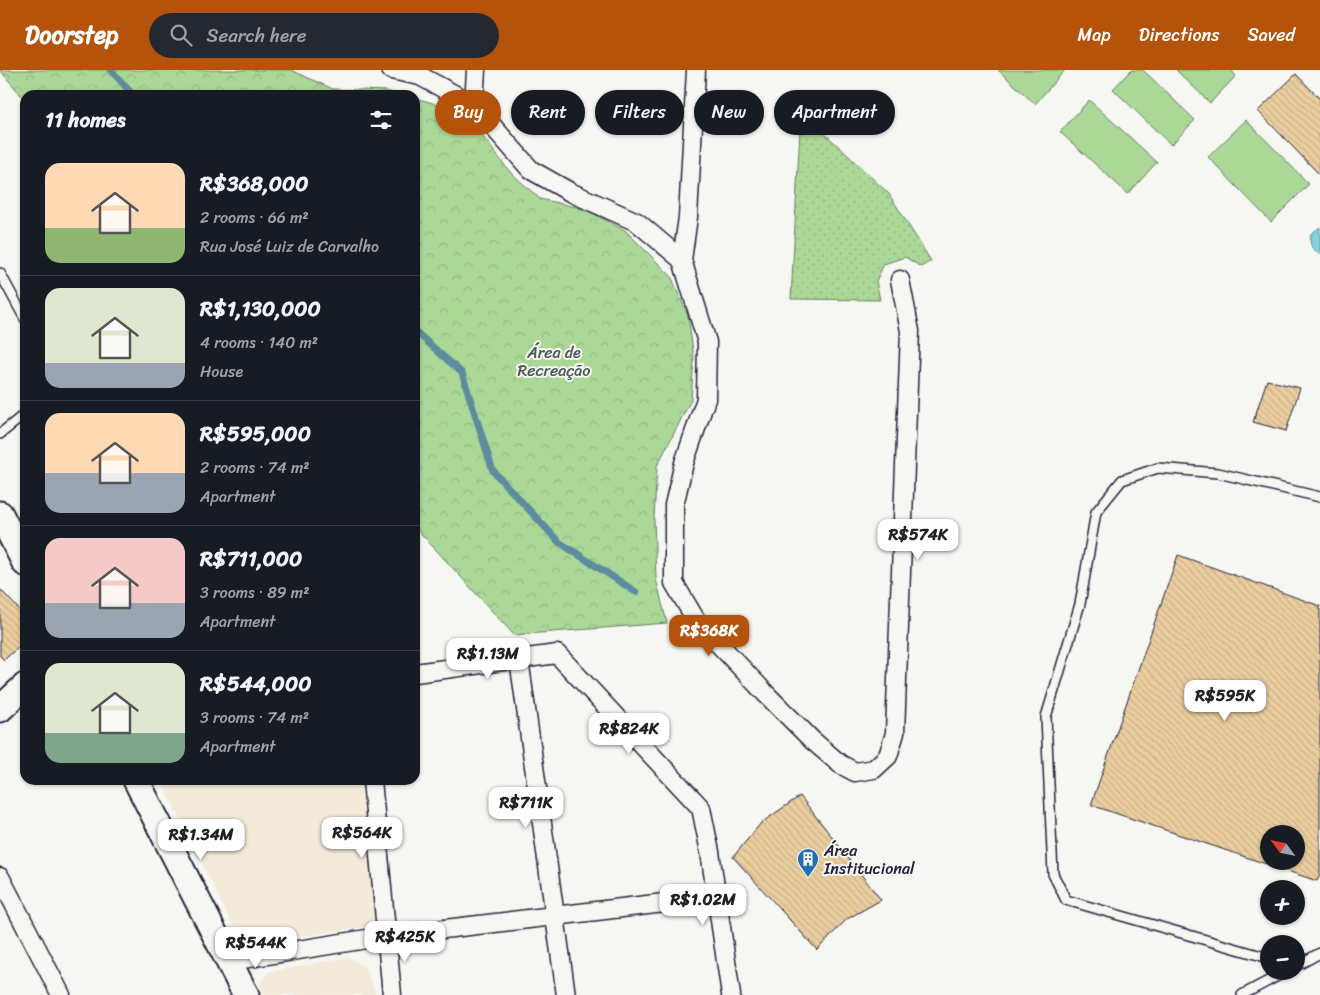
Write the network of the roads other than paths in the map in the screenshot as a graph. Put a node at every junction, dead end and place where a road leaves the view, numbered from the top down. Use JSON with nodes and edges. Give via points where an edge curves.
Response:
{"nodes":[{"id":1,"x":391,"y":70,"type":"edge"},
{"id":2,"x":476,"y":70,"type":"edge"},
{"id":3,"x":696,"y":70,"type":"edge"},
{"id":4,"x":447,"y":90,"type":"edge"},
{"id":5,"x":475,"y":90,"type":"edge"},
{"id":6,"x":501,"y":135,"type":"edge"},
{"id":7,"x":682,"y":260,"type":"junction"},
{"id":8,"x":0,"y":274,"type":"edge"},
{"id":9,"x":900,"y":280,"type":"dead end"},
{"id":10,"x":20,"y":310,"type":"edge"},
{"id":11,"x":20,"y":418,"type":"edge"},
{"id":12,"x":0,"y":434,"type":"edge"},
{"id":13,"x":1320,"y":497,"type":"edge"},
{"id":14,"x":0,"y":514,"type":"edge"},
{"id":15,"x":20,"y":553,"type":"edge"},
{"id":16,"x":519,"y":659,"type":"junction"},
{"id":17,"x":420,"y":672,"type":"edge"},
{"id":18,"x":20,"y":691,"type":"edge"},
{"id":19,"x":0,"y":709,"type":"edge"},
{"id":20,"x":139,"y":785,"type":"edge"},
{"id":21,"x":372,"y":785,"type":"edge"},
{"id":22,"x":0,"y":877,"type":"edge"},
{"id":23,"x":715,"y":898,"type":"junction"},
{"id":24,"x":554,"y":915,"type":"junction"},
{"id":25,"x":385,"y":936,"type":"junction"},
{"id":26,"x":1320,"y":953,"type":"edge"},
{"id":27,"x":1260,"y":955,"type":"edge"},
{"id":28,"x":230,"y":961,"type":"junction"},
{"id":29,"x":1305,"y":961,"type":"edge"},
{"id":30,"x":1270,"y":980,"type":"edge"},
{"id":31,"x":60,"y":995,"type":"edge"},
{"id":32,"x":246,"y":995,"type":"edge"},
{"id":33,"x":392,"y":995,"type":"edge"},
{"id":34,"x":566,"y":995,"type":"edge"},
{"id":35,"x":731,"y":995,"type":"edge"},
{"id":36,"x":1242,"y":995,"type":"edge"}],
"edges":[{"from":1,"to":4,"type":"street","via":[[420,76]]},
{"from":2,"to":5,"type":"street"},
{"from":3,"to":7,"type":"street","via":[[688,217]]},
{"from":6,"to":7,"type":"street","via":[[531,170],[570,192],[637,222]]},
{"from":7,"to":9,"type":"street","via":[[707,342],[706,399],[684,463],[674,505],[674,583],[696,620],[767,695],[812,740],[840,764],[855,772],[874,769],[888,756],[895,733],[910,331]]},
{"from":8,"to":10,"type":"lane"},
{"from":11,"to":12,"type":"lane"},
{"from":13,"to":27,"type":"lane","via":[[1218,473],[1158,468],[1122,480],[1096,512],[1080,604],[1046,717],[1052,874],[1066,900]]},
{"from":14,"to":15,"type":"street"},
{"from":16,"to":17,"type":"street"},
{"from":16,"to":23,"type":"street","via":[[557,654],[701,808]]},
{"from":16,"to":24,"type":"street"},
{"from":18,"to":19,"type":"street"},
{"from":20,"to":28,"type":"street"},
{"from":21,"to":25,"type":"street"},
{"from":22,"to":31,"type":"street"},
{"from":23,"to":24,"type":"street"},
{"from":23,"to":35,"type":"street"},
{"from":24,"to":25,"type":"street"},
{"from":24,"to":34,"type":"street"},
{"from":25,"to":28,"type":"street"},
{"from":25,"to":33,"type":"street"},
{"from":26,"to":29,"type":"lane"},
{"from":28,"to":32,"type":"street"},
{"from":30,"to":36,"type":"lane"}]}
